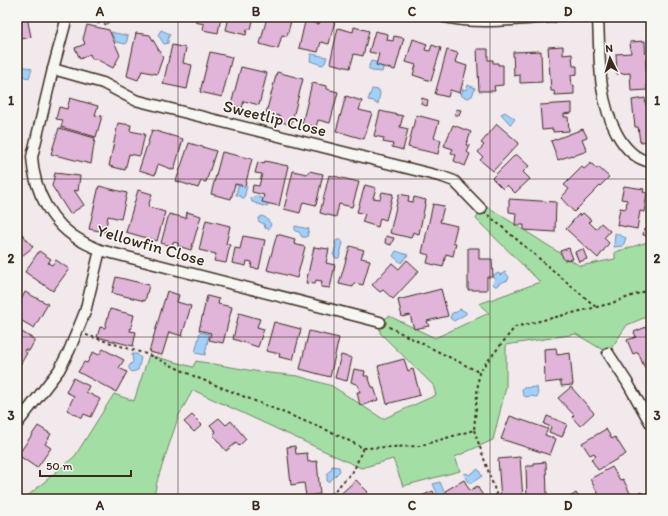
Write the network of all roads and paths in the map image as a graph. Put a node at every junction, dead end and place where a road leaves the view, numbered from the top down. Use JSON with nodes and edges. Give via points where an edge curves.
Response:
{"nodes":[{"id":1,"x":67,"y":17,"type":"edge"},
{"id":2,"x":444,"y":17,"type":"edge"},
{"id":3,"x":553,"y":17,"type":"edge"},
{"id":4,"x":598,"y":17,"type":"edge"},
{"id":5,"x":53,"y":69,"type":"junction"},
{"id":6,"x":651,"y":162,"type":"edge"},
{"id":7,"x":481,"y":209,"type":"joint"},
{"id":8,"x":100,"y":250,"type":"junction"},
{"id":9,"x":651,"y":289,"type":"edge"},
{"id":10,"x":596,"y":307,"type":"junction"},
{"id":11,"x":380,"y":322,"type":"joint"},
{"id":12,"x":77,"y":333,"type":"junction"},
{"id":13,"x":608,"y":353,"type":"dead end"},
{"id":14,"x":479,"y":372,"type":"junction"},
{"id":15,"x":17,"y":424,"type":"edge"},
{"id":16,"x":651,"y":424,"type":"edge"},
{"id":17,"x":474,"y":430,"type":"junction"},
{"id":18,"x":364,"y":448,"type":"junction"},
{"id":19,"x":327,"y":499,"type":"edge"},
{"id":20,"x":498,"y":499,"type":"edge"}],
"edges":[{"from":1,"to":5,"type":"street","name":"Yellowfin Close"},
{"from":2,"to":3,"type":"street","via":[[460,21]]},
{"from":4,"to":6,"type":"street","via":[[602,87],[610,115],[622,142],[632,154]]},
{"from":5,"to":7,"type":"street","name":"Sweetlip Close","via":[[104,83],[135,100],[443,177],[454,181]]},
{"from":5,"to":8,"type":"street","name":"Yellowfin Close","via":[[32,156],[34,177],[37,188],[54,218],[82,242]]},
{"from":7,"to":10,"type":"path"},
{"from":8,"to":11,"type":"street","name":"Yellowfin Close"},
{"from":8,"to":12,"type":"street","via":[[85,312]]},
{"from":9,"to":10,"type":"path"},
{"from":10,"to":14,"type":"path","via":[[515,327]]},
{"from":11,"to":14,"type":"path"},
{"from":12,"to":15,"type":"street","via":[[59,370]]},
{"from":12,"to":18,"type":"path","via":[[149,355],[198,378],[334,432]]},
{"from":13,"to":16,"type":"street"},
{"from":14,"to":17,"type":"path"},
{"from":17,"to":18,"type":"path","via":[[419,446]]},
{"from":17,"to":20,"type":"path"},
{"from":18,"to":19,"type":"path","via":[[354,470]]}]}
